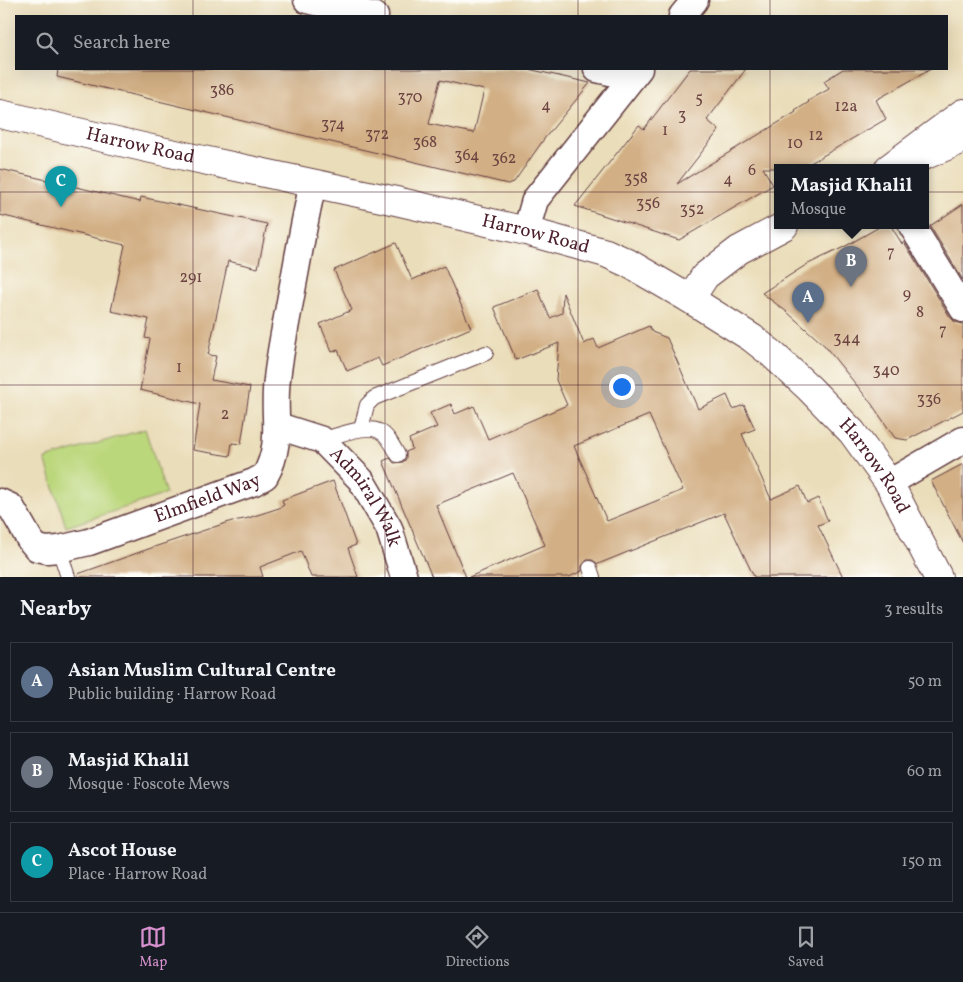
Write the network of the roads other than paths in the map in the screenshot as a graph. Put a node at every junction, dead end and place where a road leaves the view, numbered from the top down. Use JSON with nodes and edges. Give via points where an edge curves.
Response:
{"nodes":[{"id":1,"x":307,"y":0,"type":"edge"},
{"id":2,"x":695,"y":0,"type":"edge"},
{"id":3,"x":371,"y":15,"type":"edge"},
{"id":4,"x":683,"y":15,"type":"edge"},
{"id":5,"x":606,"y":70,"type":"edge"},
{"id":6,"x":635,"y":73,"type":"edge"},
{"id":7,"x":963,"y":113,"type":"edge"},
{"id":8,"x":0,"y":114,"type":"edge"},
{"id":9,"x":963,"y":139,"type":"edge"},
{"id":10,"x":894,"y":164,"type":"edge"},
{"id":11,"x":904,"y":164,"type":"edge"},
{"id":12,"x":313,"y":184,"type":"junction"},
{"id":13,"x":778,"y":229,"type":"edge"},
{"id":14,"x":914,"y":229,"type":"edge"},
{"id":15,"x":526,"y":231,"type":"junction"},
{"id":16,"x":690,"y":299,"type":"junction"},
{"id":17,"x":963,"y":309,"type":"edge"},
{"id":18,"x":486,"y":353,"type":"dead end"},
{"id":19,"x":278,"y":426,"type":"junction"},
{"id":20,"x":361,"y":429,"type":"junction"},
{"id":21,"x":322,"y":440,"type":"junction"},
{"id":22,"x":963,"y":440,"type":"edge"},
{"id":23,"x":398,"y":455,"type":"dead end"},
{"id":24,"x":889,"y":483,"type":"junction"},
{"id":25,"x":0,"y":502,"type":"edge"},
{"id":26,"x":59,"y":549,"type":"junction"},
{"id":27,"x":68,"y":577,"type":"edge"},
{"id":28,"x":404,"y":577,"type":"edge"},
{"id":29,"x":938,"y":577,"type":"edge"}],
"edges":[{"from":1,"to":3,"type":"street"},
{"from":2,"to":4,"type":"street"},
{"from":5,"to":6,"type":"street"},
{"from":6,"to":15,"type":"street","via":[[534,200]]},
{"from":7,"to":10,"type":"main road"},
{"from":8,"to":12,"type":"main road","name":"Harrow Road"},
{"from":9,"to":11,"type":"main road"},
{"from":12,"to":15,"type":"main road","name":"Harrow Road"},
{"from":12,"to":19,"type":"street","name":"Elmfield Way","via":[[279,364]]},
{"from":13,"to":16,"type":"main road","via":[[739,250],[706,276]]},
{"from":14,"to":17,"type":"street"},
{"from":15,"to":16,"type":"main road","name":"Harrow Road","via":[[606,253]]},
{"from":16,"to":24,"type":"main road","name":"Harrow Road","via":[[752,338],[809,388],[852,432]]},
{"from":18,"to":20,"type":"lane","via":[[374,398],[367,405]]},
{"from":19,"to":21,"type":"street","name":"Admiral Walk"},
{"from":19,"to":26,"type":"street","name":"Elmfield Way","via":[[269,469],[258,480],[89,542]]},
{"from":20,"to":21,"type":"lane"},
{"from":20,"to":23,"type":"lane","via":[[372,428],[382,432]]},
{"from":21,"to":28,"type":"street","name":"Admiral Walk","via":[[361,480],[389,528]]},
{"from":22,"to":24,"type":"street"},
{"from":24,"to":29,"type":"main road","name":"Harrow Road"},
{"from":25,"to":26,"type":"street","name":"Elmfield Way","via":[[11,507],[37,548]]},
{"from":26,"to":27,"type":"lane"}]}
